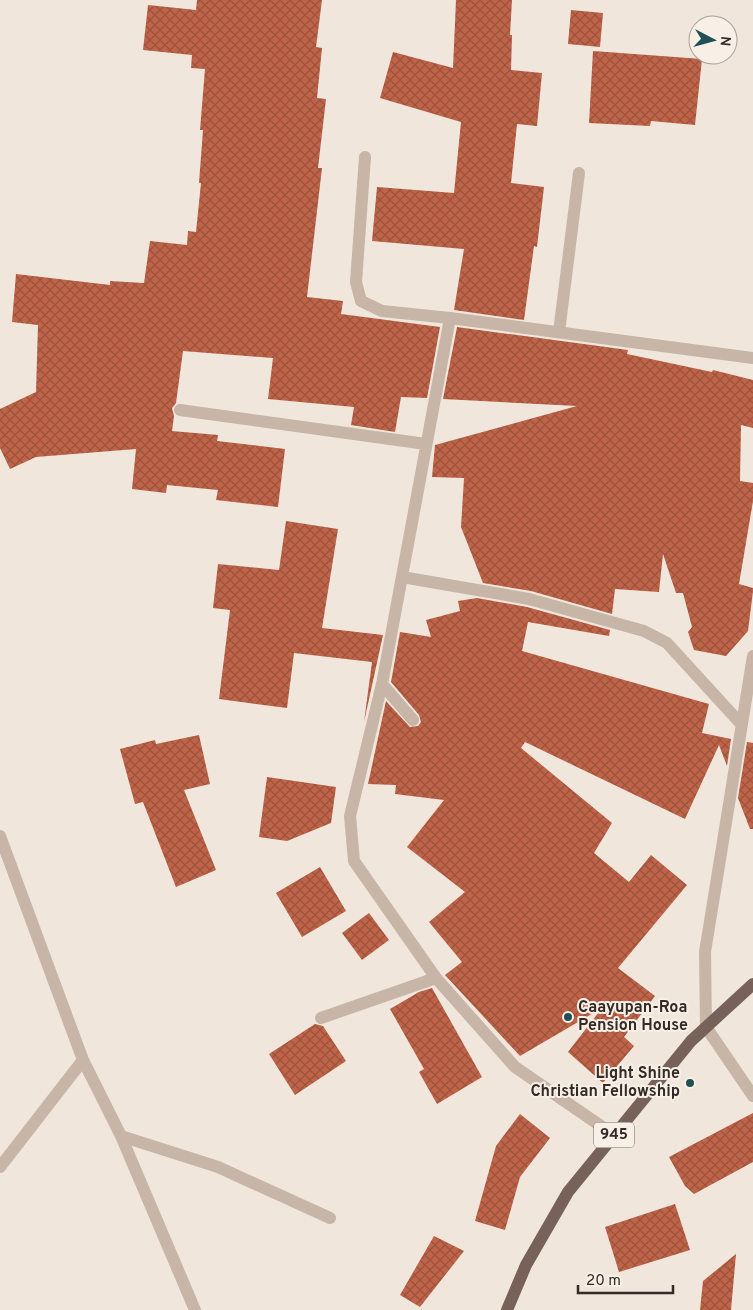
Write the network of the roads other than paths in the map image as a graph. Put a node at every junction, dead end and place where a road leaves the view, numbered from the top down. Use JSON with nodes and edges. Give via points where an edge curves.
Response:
{"nodes":[{"id":1,"x":365,"y":157,"type":"dead end"},
{"id":2,"x":579,"y":173,"type":"dead end"},
{"id":3,"x":450,"y":318,"type":"junction"},
{"id":4,"x":559,"y":332,"type":"junction"},
{"id":5,"x":753,"y":358,"type":"edge"},
{"id":6,"x":180,"y":410,"type":"dead end"},
{"id":7,"x":426,"y":444,"type":"junction"},
{"id":8,"x":402,"y":577,"type":"junction"},
{"id":9,"x":753,"y":656,"type":"edge"},
{"id":10,"x":382,"y":684,"type":"junction"},
{"id":11,"x":413,"y":720,"type":"dead end"},
{"id":12,"x":741,"y":724,"type":"junction"},
{"id":13,"x":0,"y":836,"type":"edge"},
{"id":14,"x":436,"y":978,"type":"junction"},
{"id":15,"x":753,"y":984,"type":"edge"},
{"id":16,"x":321,"y":1018,"type":"dead end"},
{"id":17,"x":706,"y":1027,"type":"junction"},
{"id":18,"x":83,"y":1060,"type":"junction"},
{"id":19,"x":753,"y":1096,"type":"edge"},
{"id":20,"x":614,"y":1135,"type":"junction"},
{"id":21,"x":121,"y":1136,"type":"junction"},
{"id":22,"x":0,"y":1167,"type":"edge"},
{"id":23,"x":330,"y":1218,"type":"dead end"},
{"id":24,"x":195,"y":1310,"type":"edge"},
{"id":25,"x":507,"y":1310,"type":"edge"}],
"edges":[{"from":1,"to":3,"type":"street","via":[[356,282],[361,301],[382,311]]},
{"from":2,"to":4,"type":"street"},
{"from":3,"to":4,"type":"street"},
{"from":3,"to":7,"type":"street"},
{"from":4,"to":5,"type":"street"},
{"from":6,"to":7,"type":"street"},
{"from":7,"to":8,"type":"street"},
{"from":8,"to":10,"type":"street"},
{"from":8,"to":12,"type":"street","via":[[529,599],[644,630],[666,643]]},
{"from":9,"to":12,"type":"street"},
{"from":10,"to":11,"type":"street"},
{"from":10,"to":14,"type":"street","via":[[350,816],[354,861]]},
{"from":12,"to":17,"type":"street","via":[[705,952]]},
{"from":13,"to":18,"type":"street"},
{"from":14,"to":16,"type":"street"},
{"from":14,"to":20,"type":"street","via":[[515,1067]]},
{"from":15,"to":17,"type":"main road","number":"945"},
{"from":17,"to":19,"type":"street"},
{"from":17,"to":20,"type":"main road","number":"945"},
{"from":18,"to":21,"type":"street"},
{"from":18,"to":22,"type":"street"},
{"from":20,"to":25,"type":"main road","number":"945","via":[[568,1192],[526,1265]]},
{"from":21,"to":23,"type":"street","via":[[218,1167]]},
{"from":21,"to":24,"type":"street"}]}
